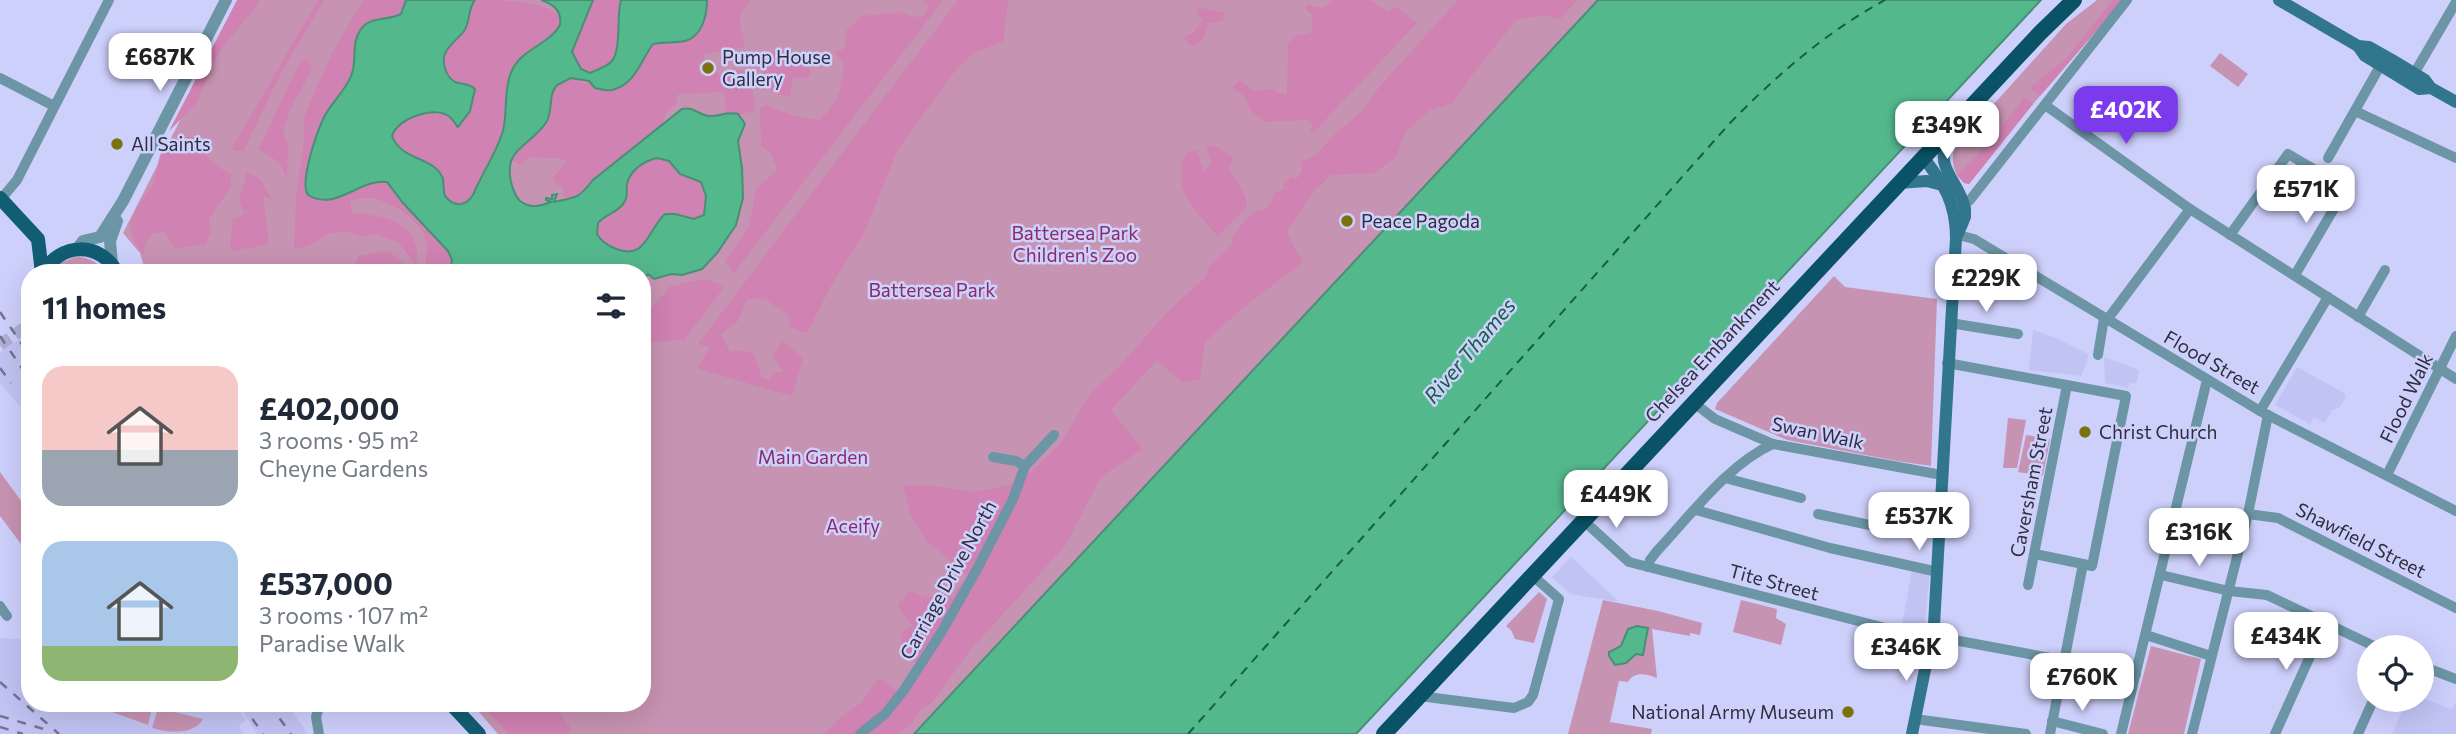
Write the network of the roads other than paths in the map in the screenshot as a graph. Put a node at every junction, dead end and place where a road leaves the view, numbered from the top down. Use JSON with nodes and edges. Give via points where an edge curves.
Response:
{"nodes":[{"id":1,"x":108,"y":0,"type":"edge"},
{"id":2,"x":226,"y":0,"type":"edge"},
{"id":3,"x":2074,"y":0,"type":"edge"},
{"id":4,"x":2127,"y":0,"type":"edge"},
{"id":5,"x":2279,"y":0,"type":"edge"},
{"id":6,"x":2456,"y":2,"type":"edge"},
{"id":7,"x":2383,"y":61,"type":"junction"},
{"id":8,"x":0,"y":78,"type":"edge"},
{"id":9,"x":2412,"y":78,"type":"junction"},
{"id":10,"x":2456,"y":102,"type":"edge"},
{"id":11,"x":2045,"y":105,"type":"junction"},
{"id":12,"x":54,"y":106,"type":"junction"},
{"id":13,"x":2355,"y":111,"type":"junction"},
{"id":14,"x":1952,"y":127,"type":"junction"},
{"id":15,"x":1923,"y":157,"type":"junction"},
{"id":16,"x":2328,"y":158,"type":"dead end"},
{"id":17,"x":2456,"y":158,"type":"edge"},
{"id":18,"x":1899,"y":183,"type":"junction"},
{"id":19,"x":1942,"y":185,"type":"junction"},
{"id":20,"x":1,"y":199,"type":"edge"},
{"id":21,"x":123,"y":201,"type":"junction"},
{"id":22,"x":1959,"y":207,"type":"junction"},
{"id":23,"x":2190,"y":209,"type":"junction"},
{"id":24,"x":2230,"y":235,"type":"junction"},
{"id":25,"x":1956,"y":238,"type":"junction"},
{"id":26,"x":38,"y":239,"type":"junction"},
{"id":27,"x":71,"y":250,"type":"junction"},
{"id":28,"x":41,"y":264,"type":"edge"},
{"id":29,"x":49,"y":264,"type":"edge"},
{"id":30,"x":109,"y":264,"type":"edge"},
{"id":31,"x":113,"y":264,"type":"edge"},
{"id":32,"x":2385,"y":270,"type":"dead end"},
{"id":33,"x":2295,"y":275,"type":"junction"},
{"id":34,"x":2328,"y":297,"type":"junction"},
{"id":35,"x":2358,"y":317,"type":"junction"},
{"id":36,"x":2106,"y":319,"type":"junction"},
{"id":37,"x":1950,"y":323,"type":"junction"},
{"id":38,"x":2018,"y":334,"type":"dead end"},
{"id":39,"x":2456,"y":335,"type":"edge"},
{"id":40,"x":2098,"y":355,"type":"dead end"},
{"id":41,"x":1947,"y":363,"type":"junction"},
{"id":42,"x":2440,"y":369,"type":"junction"},
{"id":43,"x":2456,"y":379,"type":"edge"},
{"id":44,"x":2207,"y":380,"type":"junction"},
{"id":45,"x":2067,"y":385,"type":"junction"},
{"id":46,"x":1694,"y":403,"type":"junction"},
{"id":47,"x":2264,"y":413,"type":"junction"},
{"id":48,"x":1054,"y":435,"type":"dead end"},
{"id":49,"x":1773,"y":444,"type":"junction"},
{"id":50,"x":993,"y":457,"type":"dead end"},
{"id":51,"x":1025,"y":466,"type":"junction"},
{"id":52,"x":1942,"y":475,"type":"junction"},
{"id":53,"x":2388,"y":475,"type":"junction"},
{"id":54,"x":1725,"y":478,"type":"junction"},
{"id":55,"x":1801,"y":498,"type":"dead end"},
{"id":56,"x":1696,"y":510,"type":"junction"},
{"id":57,"x":2456,"y":511,"type":"edge"},
{"id":58,"x":1818,"y":514,"type":"dead end"},
{"id":59,"x":2248,"y":514,"type":"junction"},
{"id":60,"x":1583,"y":520,"type":"junction"},
{"id":61,"x":1917,"y":529,"type":"tunnel mouth"},
{"id":62,"x":2035,"y":554,"type":"junction"},
{"id":63,"x":2083,"y":564,"type":"junction"},
{"id":64,"x":1648,"y":567,"type":"junction"},
{"id":65,"x":1938,"y":572,"type":"junction"},
{"id":66,"x":1532,"y":575,"type":"junction"},
{"id":67,"x":2161,"y":575,"type":"junction"},
{"id":68,"x":2028,"y":585,"type":"dead end"},
{"id":69,"x":2229,"y":591,"type":"junction"},
{"id":70,"x":0,"y":606,"type":"edge"},
{"id":71,"x":2456,"y":607,"type":"edge"},
{"id":72,"x":7,"y":616,"type":"dead end"},
{"id":73,"x":2325,"y":623,"type":"junction"},
{"id":74,"x":2146,"y":635,"type":"junction"},
{"id":75,"x":1932,"y":638,"type":"junction"},
{"id":76,"x":2357,"y":638,"type":"edge"},
{"id":77,"x":2211,"y":656,"type":"junction"},
{"id":78,"x":2064,"y":660,"type":"junction"},
{"id":79,"x":2434,"y":671,"type":"edge"},
{"id":80,"x":2136,"y":674,"type":"junction"},
{"id":81,"x":2456,"y":679,"type":"edge"},
{"id":82,"x":1419,"y":695,"type":"junction"},
{"id":83,"x":318,"y":712,"type":"edge"},
{"id":84,"x":458,"y":712,"type":"edge"},
{"id":85,"x":2367,"y":712,"type":"edge"},
{"id":86,"x":1915,"y":719,"type":"junction"},
{"id":87,"x":2052,"y":721,"type":"junction"},
{"id":88,"x":319,"y":734,"type":"edge"},
{"id":89,"x":479,"y":734,"type":"edge"},
{"id":90,"x":860,"y":734,"type":"edge"},
{"id":91,"x":1384,"y":734,"type":"edge"},
{"id":92,"x":1912,"y":734,"type":"edge"},
{"id":93,"x":2026,"y":734,"type":"edge"},
{"id":94,"x":2050,"y":734,"type":"edge"},
{"id":95,"x":2103,"y":734,"type":"edge"},
{"id":96,"x":2121,"y":734,"type":"edge"},
{"id":97,"x":2192,"y":734,"type":"edge"},
{"id":98,"x":2275,"y":734,"type":"edge"},
{"id":99,"x":2357,"y":734,"type":"edge"}],
"edges":[{"from":1,"to":12,"type":"street"},
{"from":2,"to":21,"type":"street"},
{"from":3,"to":14,"type":"highway","name":"Chelsea Embankment"},
{"from":4,"to":11,"type":"street"},
{"from":5,"to":7,"type":"main road","via":[[2358,46],[2369,47]]},
{"from":6,"to":9,"type":"street"},
{"from":7,"to":9,"type":"main road"},
{"from":7,"to":13,"type":"street"},
{"from":8,"to":12,"type":"street"},
{"from":9,"to":10,"type":"main road","via":[[2425,79],[2431,88]]},
{"from":11,"to":22,"type":"street"},
{"from":11,"to":23,"type":"street"},
{"from":12,"to":20,"type":"street","via":[[17,180]]},
{"from":13,"to":16,"type":"street"},
{"from":13,"to":17,"type":"street"},
{"from":14,"to":15,"type":"highway","name":"Chelsea Embankment"},
{"from":14,"to":22,"type":"main road","via":[[1943,163]]},
{"from":15,"to":18,"type":"highway","name":"Chelsea Embankment"},
{"from":15,"to":19,"type":"main road"},
{"from":18,"to":19,"type":"main road"},
{"from":18,"to":46,"type":"highway","name":"Chelsea Embankment"},
{"from":19,"to":22,"type":"main road"},
{"from":20,"to":26,"type":"main road"},
{"from":21,"to":27,"type":"street","via":[[100,237]]},
{"from":21,"to":31,"type":"street","via":[[110,242]]},
{"from":22,"to":25,"type":"main road"},
{"from":23,"to":24,"type":"street"},
{"from":23,"to":36,"type":"street"},
{"from":24,"to":33,"type":"street"},
{"from":24,"to":33,"type":"street","via":[[2288,153],[2346,188]]},
{"from":25,"to":36,"type":"street","name":"Flood Street","via":[[1974,239]]},
{"from":25,"to":37,"type":"main road"},
{"from":26,"to":27,"type":"main road"},
{"from":26,"to":28,"type":"main road"},
{"from":27,"to":29,"type":"main road"},
{"from":27,"to":30,"type":"main road","via":[[97,252]]},
{"from":32,"to":35,"type":"street"},
{"from":33,"to":34,"type":"street"},
{"from":34,"to":35,"type":"street"},
{"from":34,"to":47,"type":"street"},
{"from":35,"to":42,"type":"street"},
{"from":36,"to":40,"type":"street"},
{"from":36,"to":44,"type":"street","name":"Flood Street"},
{"from":37,"to":38,"type":"street"},
{"from":37,"to":41,"type":"main road"},
{"from":39,"to":42,"type":"street","name":"Flood Walk"},
{"from":41,"to":45,"type":"street"},
{"from":41,"to":52,"type":"main road"},
{"from":42,"to":43,"type":"street"},
{"from":42,"to":53,"type":"street","name":"Flood Walk"},
{"from":44,"to":47,"type":"street","name":"Flood Street"},
{"from":44,"to":67,"type":"street"},
{"from":45,"to":62,"type":"street","name":"Caversham Street"},
{"from":45,"to":63,"type":"street","via":[[2126,396],[2092,566]]},
{"from":46,"to":49,"type":"street","name":"Swan Walk","via":[[1715,419]]},
{"from":46,"to":60,"type":"highway","name":"Chelsea Embankment"},
{"from":47,"to":53,"type":"street","name":"Flood Street"},
{"from":47,"to":59,"type":"street"},
{"from":48,"to":51,"type":"street","name":"Carriage Drive North"},
{"from":49,"to":52,"type":"street","name":"Swan Walk"},
{"from":49,"to":54,"type":"street"},
{"from":50,"to":51,"type":"street"},
{"from":51,"to":90,"type":"street","name":"Carriage Drive North","via":[[1013,499],[941,633],[885,714]]},
{"from":52,"to":65,"type":"main road","via":[[1936,531]]},
{"from":53,"to":57,"type":"street","name":"Flood Street"},
{"from":54,"to":55,"type":"street"},
{"from":54,"to":56,"type":"street"},
{"from":56,"to":64,"type":"street"},
{"from":56,"to":65,"type":"street"},
{"from":58,"to":61,"type":"street","via":[[1893,530]]},
{"from":59,"to":69,"type":"street"},
{"from":59,"to":71,"type":"street","name":"Shawfield Street","via":[[2278,518]]},
{"from":60,"to":64,"type":"street","name":"Tite Street","via":[[1629,562]]},
{"from":60,"to":66,"type":"highway","name":"Chelsea Embankment"},
{"from":62,"to":63,"type":"street"},
{"from":62,"to":68,"type":"street","name":"Caversham Street"},
{"from":63,"to":78,"type":"street"},
{"from":64,"to":75,"type":"street","name":"Tite Street"},
{"from":65,"to":75,"type":"main road"},
{"from":66,"to":82,"type":"highway","name":"Chelsea Embankment"},
{"from":66,"to":82,"type":"street","via":[[1559,599],[1528,702],[1514,708]]},
{"from":67,"to":69,"type":"street"},
{"from":67,"to":74,"type":"street"},
{"from":69,"to":73,"type":"street","via":[[2267,595]]},
{"from":69,"to":77,"type":"street"},
{"from":70,"to":72,"type":"street"},
{"from":73,"to":76,"type":"street"},
{"from":73,"to":98,"type":"street"},
{"from":74,"to":77,"type":"street"},
{"from":74,"to":80,"type":"street"},
{"from":75,"to":78,"type":"street","name":"Tite Street"},
{"from":75,"to":86,"type":"main road"},
{"from":77,"to":97,"type":"street"},
{"from":78,"to":80,"type":"street","name":"Tite Street"},
{"from":78,"to":87,"type":"street"},
{"from":79,"to":81,"type":"street"},
{"from":80,"to":96,"type":"street"},
{"from":82,"to":91,"type":"highway","name":"Chelsea Embankment"},
{"from":83,"to":88,"type":"street"},
{"from":84,"to":89,"type":"main road"},
{"from":85,"to":99,"type":"street"},
{"from":86,"to":92,"type":"main road"},
{"from":86,"to":93,"type":"street"},
{"from":87,"to":94,"type":"street"},
{"from":87,"to":95,"type":"street"}]}
